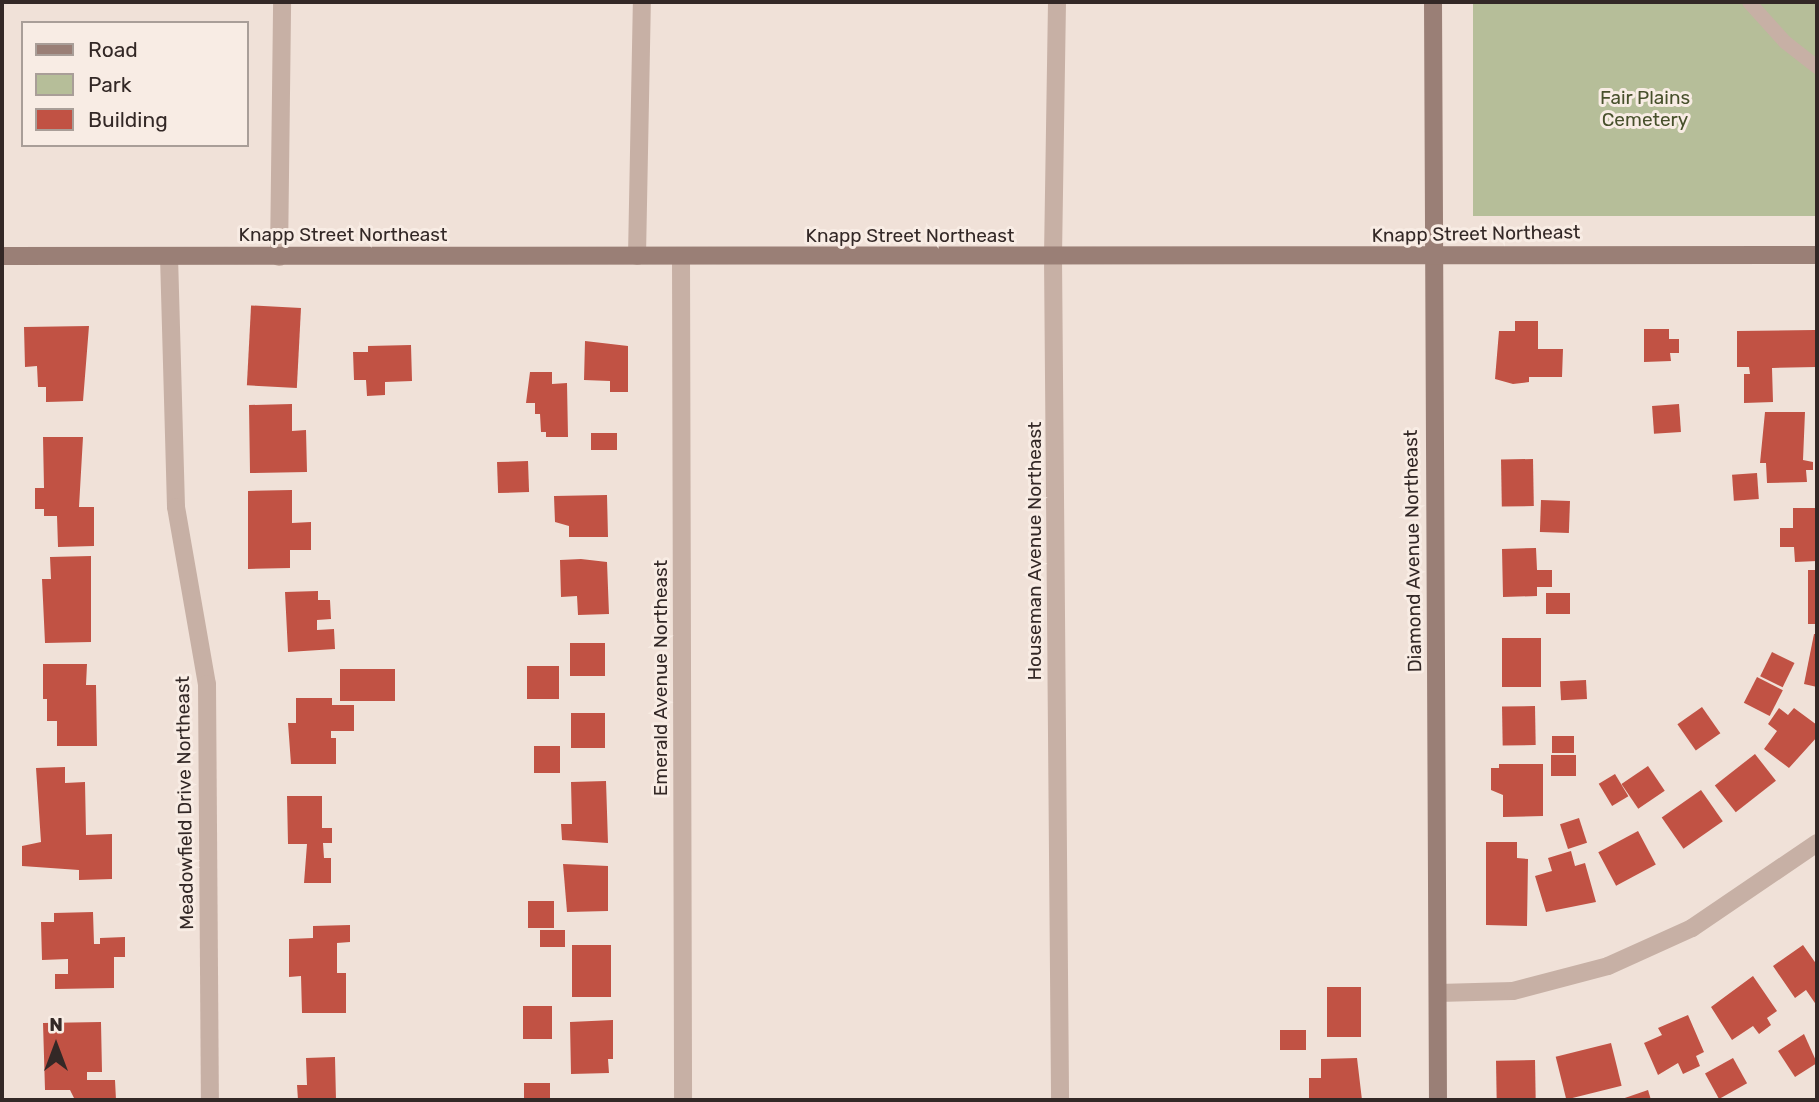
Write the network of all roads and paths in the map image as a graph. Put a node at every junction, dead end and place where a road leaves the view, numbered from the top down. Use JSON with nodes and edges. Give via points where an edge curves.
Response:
{"nodes":[{"id":1,"x":282,"y":2,"type":"edge"},
{"id":2,"x":642,"y":2,"type":"edge"},
{"id":3,"x":1057,"y":2,"type":"edge"},
{"id":4,"x":1433,"y":2,"type":"edge"},
{"id":5,"x":1749,"y":2,"type":"edge"},
{"id":6,"x":1817,"y":67,"type":"edge"},
{"id":7,"x":1431,"y":255,"type":"junction"},
{"id":8,"x":1817,"y":255,"type":"edge"},
{"id":9,"x":2,"y":256,"type":"edge"},
{"id":10,"x":169,"y":256,"type":"junction"},
{"id":11,"x":637,"y":256,"type":"junction"},
{"id":12,"x":681,"y":256,"type":"junction"},
{"id":13,"x":279,"y":257,"type":"junction"},
{"id":14,"x":1053,"y":257,"type":"junction"},
{"id":15,"x":1817,"y":843,"type":"edge"},
{"id":16,"x":1438,"y":993,"type":"junction"},
{"id":17,"x":210,"y":1100,"type":"edge"},
{"id":18,"x":683,"y":1100,"type":"edge"},
{"id":19,"x":1060,"y":1100,"type":"edge"},
{"id":20,"x":1438,"y":1100,"type":"edge"}],
"edges":[{"from":1,"to":13,"type":"street"},
{"from":2,"to":11,"type":"street"},
{"from":3,"to":14,"type":"street","name":"Houseman Avenue Northeast"},
{"from":4,"to":7,"type":"main road","name":"Diamond Avenue Northeast"},
{"from":5,"to":6,"type":"lane","via":[[1784,42]]},
{"from":7,"to":8,"type":"main road","name":"Knapp Street Northeast"},
{"from":7,"to":14,"type":"main road","name":"Knapp Street Northeast"},
{"from":7,"to":16,"type":"main road","name":"Diamond Avenue Northeast"},
{"from":9,"to":10,"type":"main road","name":"Knapp Street Northeast"},
{"from":10,"to":13,"type":"main road","name":"Knapp Street Northeast"},
{"from":10,"to":17,"type":"street","name":"Meadowfield Drive Northeast","via":[[176,507],[206,684]]},
{"from":11,"to":12,"type":"main road","name":"Knapp Street Northeast"},
{"from":11,"to":13,"type":"main road","name":"Knapp Street Northeast"},
{"from":12,"to":14,"type":"main road","name":"Knapp Street Northeast"},
{"from":12,"to":18,"type":"street","name":"Emerald Avenue Northeast"},
{"from":14,"to":19,"type":"street","name":"Houseman Avenue Northeast"},
{"from":15,"to":16,"type":"street","via":[[1692,928],[1608,966],[1513,991]]},
{"from":16,"to":20,"type":"main road","name":"Diamond Avenue Northeast"}]}
